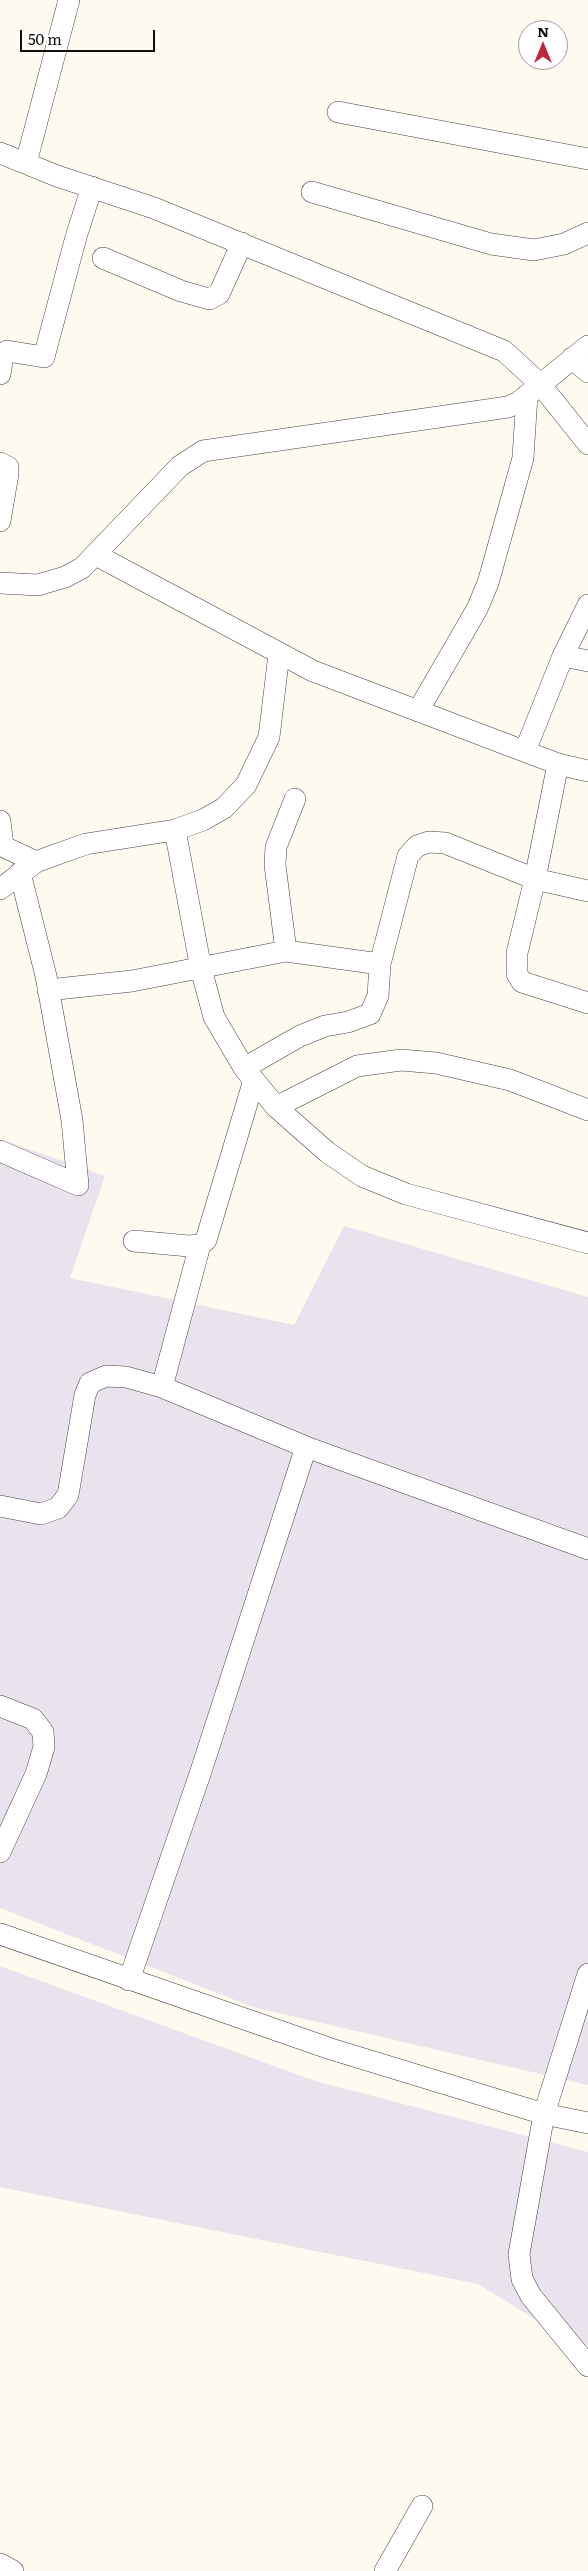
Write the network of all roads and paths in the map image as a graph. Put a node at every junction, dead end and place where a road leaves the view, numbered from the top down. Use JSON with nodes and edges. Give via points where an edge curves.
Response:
{"nodes":[{"id":1,"x":69,"y":0,"type":"edge"},
{"id":2,"x":338,"y":112,"type":"dead end"},
{"id":3,"x":0,"y":153,"type":"edge"},
{"id":4,"x":588,"y":160,"type":"edge"},
{"id":5,"x":26,"y":163,"type":"junction"},
{"id":6,"x":92,"y":187,"type":"junction"},
{"id":7,"x":312,"y":192,"type":"dead end"},
{"id":8,"x":588,"y":233,"type":"edge"},
{"id":9,"x":242,"y":243,"type":"junction"},
{"id":10,"x":103,"y":258,"type":"dead end"},
{"id":11,"x":583,"y":359,"type":"edge"},
{"id":12,"x":0,"y":374,"type":"edge"},
{"id":13,"x":533,"y":390,"type":"junction"},
{"id":14,"x":588,"y":444,"type":"edge"},
{"id":15,"x":0,"y":463,"type":"edge"},
{"id":16,"x":0,"y":521,"type":"edge"},
{"id":17,"x":96,"y":555,"type":"junction"},
{"id":18,"x":0,"y":583,"type":"edge"},
{"id":19,"x":588,"y":605,"type":"edge"},
{"id":20,"x":279,"y":654,"type":"junction"},
{"id":21,"x":564,"y":656,"type":"junction"},
{"id":22,"x":588,"y":661,"type":"edge"},
{"id":23,"x":418,"y":711,"type":"junction"},
{"id":24,"x":525,"y":751,"type":"junction"},
{"id":25,"x":558,"y":764,"type":"junction"},
{"id":26,"x":588,"y":771,"type":"edge"},
{"id":27,"x":295,"y":799,"type":"dead end"},
{"id":28,"x":0,"y":821,"type":"edge"},
{"id":29,"x":175,"y":830,"type":"junction"},
{"id":30,"x":2,"y":846,"type":"edge"},
{"id":31,"x":28,"y":867,"type":"junction"},
{"id":32,"x":535,"y":879,"type":"junction"},
{"id":33,"x":0,"y":889,"type":"edge"},
{"id":34,"x":588,"y":891,"type":"edge"},
{"id":35,"x":286,"y":950,"type":"junction"},
{"id":36,"x":380,"y":964,"type":"junction"},
{"id":37,"x":201,"y":969,"type":"junction"},
{"id":38,"x":48,"y":990,"type":"junction"},
{"id":39,"x":588,"y":1003,"type":"edge"},
{"id":40,"x":249,"y":1074,"type":"junction"},
{"id":41,"x":276,"y":1107,"type":"junction"},
{"id":42,"x":588,"y":1110,"type":"edge"},
{"id":43,"x":0,"y":1151,"type":"edge"},
{"id":44,"x":134,"y":1241,"type":"dead end"},
{"id":45,"x":588,"y":1243,"type":"edge"},
{"id":46,"x":200,"y":1245,"type":"junction"},
{"id":47,"x":162,"y":1388,"type":"junction"},
{"id":48,"x":306,"y":1447,"type":"junction"},
{"id":49,"x":0,"y":1506,"type":"edge"},
{"id":50,"x":588,"y":1549,"type":"edge"},
{"id":51,"x":0,"y":1706,"type":"edge"},
{"id":52,"x":0,"y":1852,"type":"edge"},
{"id":53,"x":0,"y":1934,"type":"edge"},
{"id":54,"x":588,"y":1974,"type":"edge"},
{"id":55,"x":129,"y":1980,"type":"junction"},
{"id":56,"x":544,"y":2114,"type":"junction"},
{"id":57,"x":588,"y":2123,"type":"edge"},
{"id":58,"x":588,"y":2366,"type":"edge"},
{"id":59,"x":422,"y":2506,"type":"dead end"},
{"id":60,"x":0,"y":2564,"type":"edge"},
{"id":61,"x":13,"y":2571,"type":"edge"},
{"id":62,"x":385,"y":2571,"type":"edge"}],
"edges":[{"from":1,"to":5,"type":"street"},
{"from":2,"to":4,"type":"street"},
{"from":3,"to":5,"type":"street"},
{"from":5,"to":6,"type":"street"},
{"from":6,"to":9,"type":"street"},
{"from":6,"to":12,"type":"street","via":[[44,356],[7,351],[3,355]]},
{"from":7,"to":8,"type":"street","via":[[500,245],[534,250],[564,244]]},
{"from":9,"to":10,"type":"street","via":[[219,294],[209,299],[181,291]]},
{"from":9,"to":13,"type":"street","via":[[504,351]]},
{"from":11,"to":13,"type":"street"},
{"from":13,"to":14,"type":"street"},
{"from":13,"to":17,"type":"street","via":[[508,408],[203,451],[180,466]]},
{"from":13,"to":23,"type":"street","via":[[523,458],[488,583],[477,609]]},
{"from":15,"to":16,"type":"street","via":[[8,467]]},
{"from":17,"to":18,"type":"street","via":[[82,568],[38,585]]},
{"from":17,"to":20,"type":"street"},
{"from":19,"to":21,"type":"street"},
{"from":20,"to":23,"type":"street","via":[[313,671]]},
{"from":20,"to":29,"type":"street","via":[[269,737],[246,784],[224,808]]},
{"from":21,"to":22,"type":"street"},
{"from":21,"to":24,"type":"street"},
{"from":23,"to":24,"type":"street"},
{"from":24,"to":25,"type":"street"},
{"from":25,"to":26,"type":"street"},
{"from":25,"to":32,"type":"street"},
{"from":27,"to":35,"type":"street","via":[[276,847],[275,865]]},
{"from":28,"to":30,"type":"street"},
{"from":29,"to":31,"type":"street","via":[[86,844]]},
{"from":29,"to":37,"type":"street"},
{"from":30,"to":31,"type":"street"},
{"from":31,"to":33,"type":"street"},
{"from":31,"to":38,"type":"street"},
{"from":32,"to":34,"type":"street"},
{"from":32,"to":36,"type":"street","via":[[445,843],[429,842],[417,846],[408,856]]},
{"from":32,"to":39,"type":"street","via":[[517,953],[517,974],[522,982]]},
{"from":35,"to":36,"type":"street"},
{"from":35,"to":37,"type":"street"},
{"from":36,"to":40,"type":"street","via":[[378,996],[370,1014],[300,1036]]},
{"from":37,"to":38,"type":"street","via":[[132,981]]},
{"from":37,"to":40,"type":"street","via":[[214,1017]]},
{"from":38,"to":43,"type":"street","via":[[72,1120],[78,1185]]},
{"from":40,"to":41,"type":"street"},
{"from":40,"to":46,"type":"street","via":[[206,1240]]},
{"from":41,"to":42,"type":"street","via":[[357,1066],[401,1060],[436,1063],[510,1080]]},
{"from":41,"to":45,"type":"street","via":[[327,1152],[362,1176],[406,1194]]},
{"from":44,"to":46,"type":"street","via":[[174,1246]]},
{"from":46,"to":47,"type":"street"},
{"from":47,"to":48,"type":"street"},
{"from":47,"to":49,"type":"street","via":[[126,1377],[106,1376],[90,1383],[85,1395],[68,1495],[58,1508],[41,1514]]},
{"from":48,"to":50,"type":"street"},
{"from":48,"to":55,"type":"street"},
{"from":51,"to":52,"type":"street","via":[[33,1719],[43,1732],[44,1747],[36,1774]]},
{"from":53,"to":55,"type":"street"},
{"from":54,"to":56,"type":"street"},
{"from":55,"to":56,"type":"street","via":[[331,2049]]},
{"from":56,"to":57,"type":"street"},
{"from":56,"to":58,"type":"street","via":[[519,2254],[522,2279],[531,2296]]},
{"from":59,"to":62,"type":"street"},
{"from":60,"to":61,"type":"street"}]}
